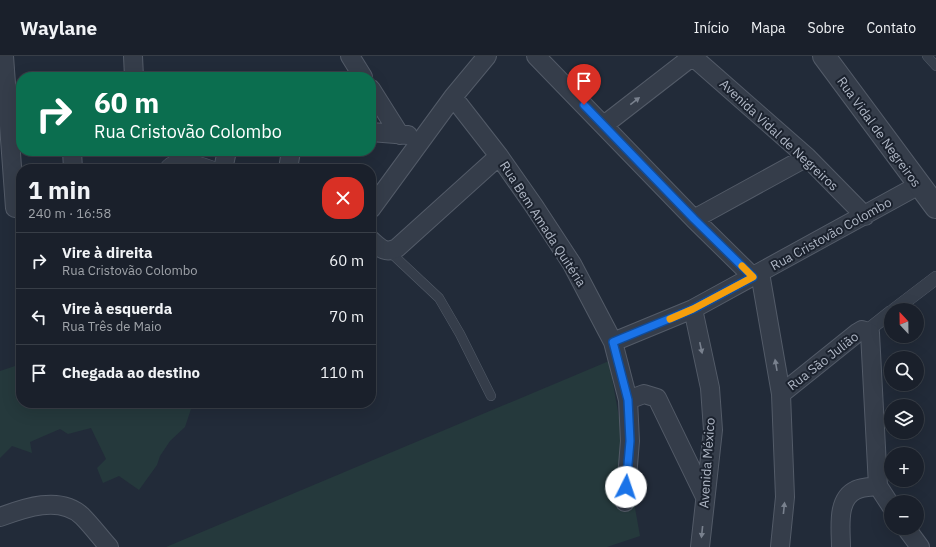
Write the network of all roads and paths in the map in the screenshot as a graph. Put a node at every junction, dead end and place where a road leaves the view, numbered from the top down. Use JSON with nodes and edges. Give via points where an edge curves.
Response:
{"nodes":[{"id":1,"x":4,"y":56,"type":"edge"},
{"id":2,"x":9,"y":56,"type":"edge"},
{"id":3,"x":133,"y":56,"type":"edge"},
{"id":4,"x":350,"y":56,"type":"edge"},
{"id":5,"x":487,"y":56,"type":"edge"},
{"id":6,"x":536,"y":56,"type":"edge"},
{"id":7,"x":692,"y":56,"type":"edge"},
{"id":8,"x":824,"y":56,"type":"edge"},
{"id":9,"x":927,"y":56,"type":"edge"},
{"id":10,"x":0,"y":57,"type":"edge"},
{"id":11,"x":936,"y":66,"type":"edge"},
{"id":12,"x":134,"y":72,"type":"edge"},
{"id":13,"x":360,"y":72,"type":"edge"},
{"id":14,"x":9,"y":82,"type":"edge"},
{"id":15,"x":376,"y":97,"type":"edge"},
{"id":16,"x":453,"y":97,"type":"junction"},
{"id":17,"x":604,"y":125,"type":"junction"},
{"id":18,"x":376,"y":133,"type":"edge"},
{"id":19,"x":424,"y":134,"type":"junction"},
{"id":20,"x":400,"y":135,"type":"junction"},
{"id":21,"x":499,"y":156,"type":"junction"},
{"id":22,"x":807,"y":157,"type":"junction"},
{"id":23,"x":167,"y":164,"type":"edge"},
{"id":24,"x":204,"y":164,"type":"edge"},
{"id":25,"x":919,"y":185,"type":"junction"},
{"id":26,"x":376,"y":202,"type":"edge"},
{"id":27,"x":936,"y":207,"type":"edge"},
{"id":28,"x":15,"y":208,"type":"dead end"},
{"id":29,"x":865,"y":216,"type":"junction"},
{"id":30,"x":694,"y":219,"type":"junction"},
{"id":31,"x":376,"y":245,"type":"edge"},
{"id":32,"x":390,"y":252,"type":"junction"},
{"id":33,"x":757,"y":275,"type":"junction"},
{"id":34,"x":936,"y":278,"type":"edge"},
{"id":35,"x":903,"y":303,"type":"edge"},
{"id":36,"x":693,"y":309,"type":"junction"},
{"id":37,"x":884,"y":318,"type":"edge"},
{"id":38,"x":867,"y":331,"type":"junction"},
{"id":39,"x":613,"y":342,"type":"junction"},
{"id":40,"x":781,"y":394,"type":"junction"},
{"id":41,"x":491,"y":396,"type":"dead end"},
{"id":42,"x":628,"y":400,"type":"junction"},
{"id":43,"x":878,"y":486,"type":"junction"},
{"id":44,"x":884,"y":495,"type":"edge"},
{"id":45,"x":705,"y":498,"type":"junction"},
{"id":46,"x":625,"y":502,"type":"dead end"},
{"id":47,"x":0,"y":518,"type":"edge"},
{"id":48,"x":108,"y":547,"type":"edge"},
{"id":49,"x":700,"y":547,"type":"edge"},
{"id":50,"x":780,"y":547,"type":"edge"},
{"id":51,"x":841,"y":547,"type":"edge"}],
"edges":[{"from":1,"to":2,"type":"street"},
{"from":1,"to":10,"type":"street"},
{"from":1,"to":14,"type":"street"},
{"from":3,"to":12,"type":"street"},
{"from":4,"to":13,"type":"street"},
{"from":5,"to":16,"type":"street"},
{"from":6,"to":17,"type":"street"},
{"from":17,"to":7,"type":"street","one_way":true},
{"from":7,"to":22,"type":"street","name":"Avenida Vidal de Negreiros"},
{"from":8,"to":25,"type":"street","name":"Rua Vidal de Negreiros"},
{"from":9,"to":11,"type":"lane"},
{"from":14,"to":28,"type":"street"},
{"from":15,"to":20,"type":"street"},
{"from":16,"to":19,"type":"street"},
{"from":16,"to":21,"type":"street","name":"Rua Bem Amada Quitéria"},
{"from":17,"to":30,"type":"street"},
{"from":18,"to":20,"type":"street"},
{"from":19,"to":20,"type":"street"},
{"from":19,"to":26,"type":"street"},
{"from":21,"to":32,"type":"street","via":[[398,248]]},
{"from":21,"to":39,"type":"street","name":"Rua Bem Amada Quitéria","via":[[572,264]]},
{"from":22,"to":29,"type":"street","name":"Avenida Vidal de Negreiros"},
{"from":22,"to":30,"type":"street"},
{"from":23,"to":24,"type":"lane","via":[[182,158]]},
{"from":25,"to":27,"type":"street","name":"Rua Vidal de Negreiros"},
{"from":25,"to":29,"type":"street","name":"Rua Cristovão Colombo"},
{"from":29,"to":33,"type":"street","name":"Rua Cristovão Colombo"},
{"from":30,"to":33,"type":"street"},
{"from":31,"to":32,"type":"street"},
{"from":32,"to":41,"type":"lane","via":[[439,298]]},
{"from":33,"to":36,"type":"street","name":"Rua Cristovão Colombo"},
{"from":40,"to":33,"type":"street","one_way":true},
{"from":34,"to":35,"type":"street"},
{"from":36,"to":39,"type":"street","name":"Rua Cristovão Colombo"},
{"from":36,"to":45,"type":"street","name":"Avenida México","one_way":true,"via":[[710,388],[712,423]]},
{"from":37,"to":38,"type":"street"},
{"from":38,"to":40,"type":"street","name":"Rua São Julião","via":[[862,330]]},
{"from":38,"to":43,"type":"street","via":[[871,338]]},
{"from":39,"to":42,"type":"street","name":"Rua Bem Amada Quitéria"},
{"from":50,"to":40,"type":"street","one_way":true,"via":[[785,497]]},
{"from":42,"to":45,"type":"street","via":[[644,394],[657,398]]},
{"from":42,"to":46,"type":"street","name":"Rua Bem Amada Quitéria","via":[[630,441]]},
{"from":43,"to":44,"type":"street"},
{"from":43,"to":51,"type":"street","via":[[856,490],[848,497],[841,517]]},
{"from":45,"to":49,"type":"street","name":"Avenida México","one_way":true},
{"from":47,"to":48,"type":"street","via":[[18,510],[43,505],[63,506],[81,515]]}]}
